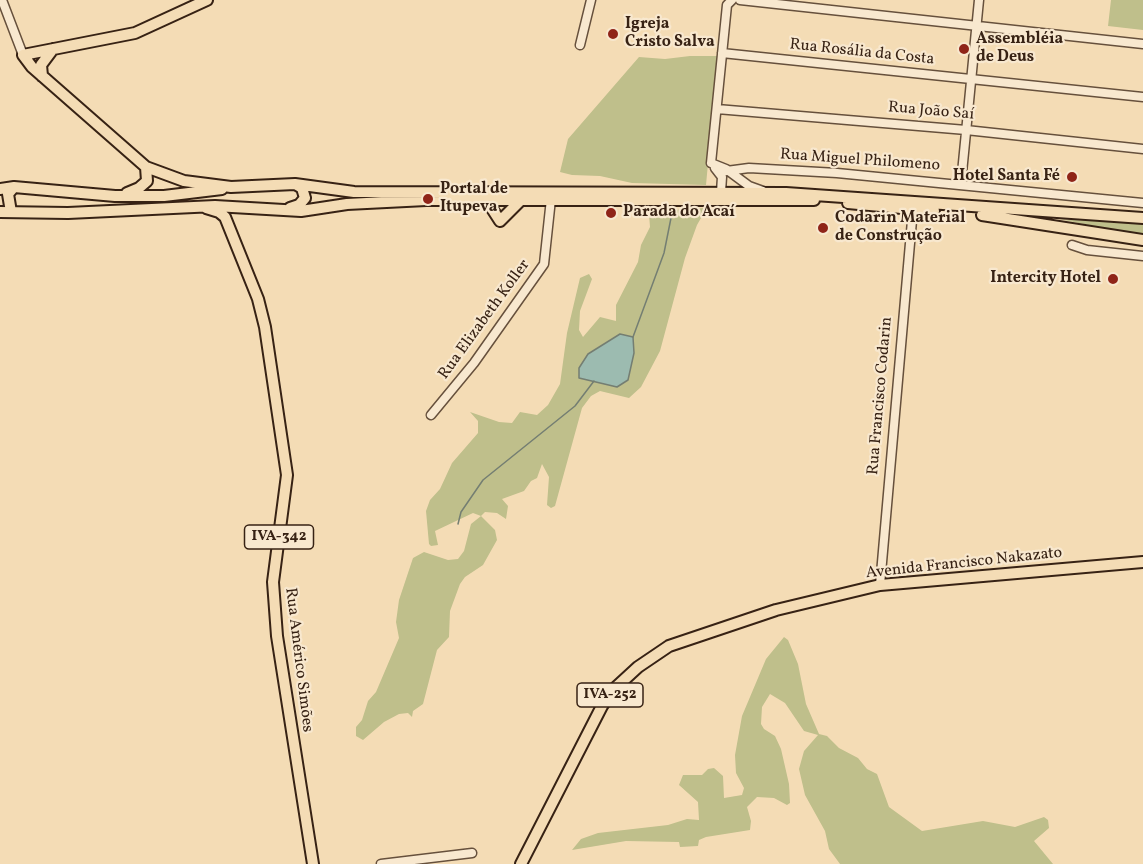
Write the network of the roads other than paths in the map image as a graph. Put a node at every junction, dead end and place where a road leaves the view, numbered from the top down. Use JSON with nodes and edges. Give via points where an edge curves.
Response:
{"nodes":[{"id":1,"x":3,"y":0,"type":"edge"},
{"id":2,"x":207,"y":0,"type":"edge"},
{"id":3,"x":591,"y":0,"type":"edge"},
{"id":4,"x":732,"y":0,"type":"edge"},
{"id":5,"x":740,"y":0,"type":"edge"},
{"id":6,"x":979,"y":0,"type":"edge"},
{"id":7,"x":790,"y":3,"type":"edge"},
{"id":8,"x":977,"y":26,"type":"junction"},
{"id":9,"x":1143,"y":44,"type":"edge"},
{"id":10,"x":580,"y":45,"type":"dead end"},
{"id":11,"x":53,"y":49,"type":"junction"},
{"id":12,"x":722,"y":53,"type":"junction"},
{"id":13,"x":23,"y":55,"type":"junction"},
{"id":14,"x":42,"y":76,"type":"junction"},
{"id":15,"x":971,"y":79,"type":"junction"},
{"id":16,"x":1143,"y":97,"type":"edge"},
{"id":17,"x":717,"y":109,"type":"junction"},
{"id":18,"x":966,"y":130,"type":"junction"},
{"id":19,"x":1143,"y":149,"type":"edge"},
{"id":20,"x":146,"y":166,"type":"junction"},
{"id":21,"x":723,"y":170,"type":"junction"},
{"id":22,"x":961,"y":183,"type":"junction"},
{"id":23,"x":296,"y":184,"type":"junction"},
{"id":24,"x":14,"y":187,"type":"junction"},
{"id":25,"x":231,"y":187,"type":"junction"},
{"id":26,"x":0,"y":189,"type":"edge"},
{"id":27,"x":721,"y":192,"type":"junction"},
{"id":28,"x":768,"y":192,"type":"junction"},
{"id":29,"x":115,"y":196,"type":"junction"},
{"id":30,"x":522,"y":199,"type":"junction"},
{"id":31,"x":550,"y":199,"type":"junction"},
{"id":32,"x":479,"y":200,"type":"junction"},
{"id":33,"x":1143,"y":203,"type":"edge"},
{"id":34,"x":201,"y":207,"type":"junction"},
{"id":35,"x":244,"y":208,"type":"junction"},
{"id":36,"x":913,"y":209,"type":"junction"},
{"id":37,"x":284,"y":210,"type":"junction"},
{"id":38,"x":5,"y":212,"type":"edge"},
{"id":39,"x":225,"y":217,"type":"junction"},
{"id":40,"x":1143,"y":218,"type":"edge"},
{"id":41,"x":1143,"y":240,"type":"edge"},
{"id":42,"x":1072,"y":245,"type":"dead end"},
{"id":43,"x":1143,"y":256,"type":"edge"},
{"id":44,"x":431,"y":415,"type":"dead end"},
{"id":45,"x":1143,"y":562,"type":"edge"},
{"id":46,"x":880,"y":585,"type":"junction"},
{"id":47,"x":472,"y":853,"type":"dead end"},
{"id":48,"x":313,"y":864,"type":"edge"},
{"id":49,"x":381,"y":864,"type":"edge"},
{"id":50,"x":521,"y":864,"type":"edge"}],
"edges":[{"from":1,"to":13,"type":"street"},
{"from":2,"to":11,"type":"main road","via":[[135,33]]},
{"from":3,"to":10,"type":"street"},
{"from":4,"to":12,"type":"street","via":[[727,5]]},
{"from":5,"to":7,"type":"street"},
{"from":6,"to":8,"type":"street"},
{"from":7,"to":8,"type":"street"},
{"from":8,"to":9,"type":"street"},
{"from":8,"to":15,"type":"street"},
{"from":11,"to":13,"type":"main road"},
{"from":11,"to":14,"type":"main road","via":[[41,65]]},
{"from":12,"to":15,"type":"street","name":"Rua Rosália da Costa"},
{"from":12,"to":17,"type":"street"},
{"from":13,"to":14,"type":"main road"},
{"from":14,"to":20,"type":"main road"},
{"from":15,"to":16,"type":"street","name":"Rua Rosália da Costa"},
{"from":15,"to":18,"type":"street"},
{"from":17,"to":18,"type":"street","name":"Rua João Saí"},
{"from":17,"to":21,"type":"street","via":[[711,163]]},
{"from":18,"to":19,"type":"street","name":"Rua João Saí"},
{"from":18,"to":22,"type":"street"},
{"from":20,"to":25,"type":"main road","via":[[184,181]]},
{"from":20,"to":29,"type":"main road","via":[[148,177],[144,184]]},
{"from":21,"to":22,"type":"street","name":"Rua Miguel Philomeno","via":[[837,173]]},
{"from":21,"to":27,"type":"street"},
{"from":21,"to":28,"type":"street","via":[[748,186]]},
{"from":22,"to":33,"type":"street","name":"Rua Miguel Philomeno"},
{"from":23,"to":25,"type":"main road"},
{"from":23,"to":27,"type":"main road","via":[[354,192]]},
{"from":23,"to":37,"type":"main road","via":[[304,193],[303,202]]},
{"from":24,"to":26,"type":"main road"},
{"from":24,"to":29,"type":"main road"},
{"from":24,"to":38,"type":"main road","via":[[8,194]]},
{"from":25,"to":29,"type":"main road","via":[[183,194]]},
{"from":27,"to":28,"type":"main road"},
{"from":28,"to":40,"type":"main road"},
{"from":30,"to":31,"type":"main road"},
{"from":30,"to":32,"type":"main road"},
{"from":30,"to":32,"type":"main road","via":[[500,221],[489,204]]},
{"from":31,"to":36,"type":"main road","via":[[812,200]]},
{"from":31,"to":44,"type":"street","name":"Rua Elizabeth Koller","via":[[544,264],[474,363]]},
{"from":32,"to":37,"type":"main road","via":[[397,201]]},
{"from":34,"to":35,"type":"main road"},
{"from":34,"to":38,"type":"main road"},
{"from":34,"to":39,"type":"main road"},
{"from":35,"to":37,"type":"main road"},
{"from":35,"to":39,"type":"main road"},
{"from":36,"to":41,"type":"main road","via":[[995,217]]},
{"from":36,"to":46,"type":"street","name":"Rua Francisco Codarin"},
{"from":39,"to":48,"type":"main road","name":"Rua Américo Simões","number":"IVA-342","via":[[262,313],[287,475],[273,582],[277,636]]},
{"from":42,"to":43,"type":"street"},
{"from":45,"to":46,"type":"main road","name":"Avenida Francisco Nakazato","number":"IVA-252"},
{"from":46,"to":50,"type":"main road","name":"Avenida Francisco Nakazato","number":"IVA-252","via":[[776,610],[687,639],[653,655],[613,690],[602,706]]},
{"from":47,"to":49,"type":"street"}]}
